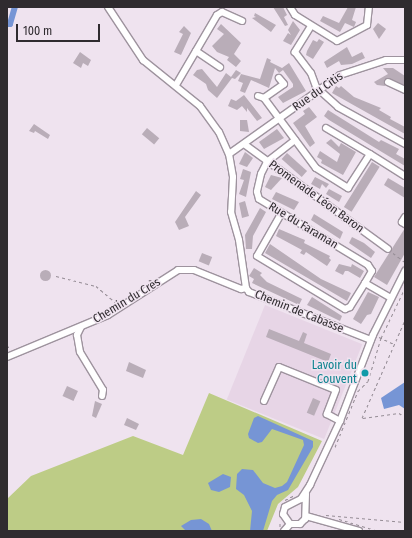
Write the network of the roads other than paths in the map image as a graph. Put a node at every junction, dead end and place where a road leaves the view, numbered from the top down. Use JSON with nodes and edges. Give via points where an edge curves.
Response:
{"nodes":[{"id":1,"x":108,"y":7,"type":"edge"},
{"id":2,"x":290,"y":7,"type":"edge"},
{"id":3,"x":368,"y":7,"type":"edge"},
{"id":4,"x":242,"y":21,"type":"dead end"},
{"id":5,"x":311,"y":26,"type":"junction"},
{"id":6,"x":196,"y":51,"type":"junction"},
{"id":7,"x":405,"y":60,"type":"edge"},
{"id":8,"x":220,"y":67,"type":"dead end"},
{"id":9,"x":279,"y":78,"type":"dead end"},
{"id":10,"x":388,"y":82,"type":"dead end"},
{"id":11,"x":176,"y":85,"type":"junction"},
{"id":12,"x":319,"y":90,"type":"junction"},
{"id":13,"x":405,"y":90,"type":"edge"},
{"id":14,"x":258,"y":96,"type":"dead end"},
{"id":15,"x":264,"y":98,"type":"junction"},
{"id":16,"x":280,"y":119,"type":"junction"},
{"id":17,"x":326,"y":128,"type":"dead end"},
{"id":18,"x":295,"y":140,"type":"junction"},
{"id":19,"x":244,"y":144,"type":"junction"},
{"id":20,"x":405,"y":144,"type":"edge"},
{"id":21,"x":229,"y":154,"type":"junction"},
{"id":22,"x":370,"y":154,"type":"junction"},
{"id":23,"x":267,"y":162,"type":"junction"},
{"id":24,"x":405,"y":176,"type":"edge"},
{"id":25,"x":281,"y":214,"type":"junction"},
{"id":26,"x":405,"y":217,"type":"edge"},
{"id":27,"x":405,"y":224,"type":"edge"},
{"id":28,"x":388,"y":249,"type":"road end"},
{"id":29,"x":405,"y":271,"type":"edge"},
{"id":30,"x":365,"y":284,"type":"junction"},
{"id":31,"x":246,"y":288,"type":"junction"},
{"id":32,"x":391,"y":298,"type":"junction"},
{"id":33,"x":81,"y":327,"type":"junction"},
{"id":34,"x":372,"y":338,"type":"junction"},
{"id":35,"x":7,"y":357,"type":"edge"},
{"id":36,"x":102,"y":396,"type":"dead end"},
{"id":37,"x":264,"y":401,"type":"dead end"},
{"id":38,"x":340,"y":422,"type":"junction"},
{"id":39,"x":306,"y":494,"type":"junction"},
{"id":40,"x":296,"y":502,"type":"junction"},
{"id":41,"x":305,"y":507,"type":"junction"},
{"id":42,"x":306,"y":516,"type":"junction"},
{"id":43,"x":290,"y":524,"type":"junction"},
{"id":44,"x":284,"y":531,"type":"edge"},
{"id":45,"x":359,"y":531,"type":"edge"}],
"edges":[{"from":1,"to":11,"type":"street","name":"Chemin de Cabasse","via":[[143,60]]},
{"from":2,"to":5,"type":"street","via":[[295,15]]},
{"from":3,"to":5,"type":"street","via":[[367,24],[341,41]]},
{"from":4,"to":6,"type":"street","via":[[222,12],[217,15]]},
{"from":5,"to":12,"type":"street","via":[[295,52],[304,62]]},
{"from":6,"to":8,"type":"street"},
{"from":6,"to":11,"type":"street"},
{"from":7,"to":12,"type":"street","name":"Rue du Citis","via":[[386,60],[347,72]]},
{"from":9,"to":15,"type":"street","via":[[284,84]]},
{"from":10,"to":13,"type":"street"},
{"from":11,"to":21,"type":"street","name":"Chemin de Cabasse","via":[[200,106],[219,132]]},
{"from":12,"to":16,"type":"street","name":"Rue du Citis"},
{"from":12,"to":20,"type":"street","via":[[338,106]]},
{"from":14,"to":15,"type":"street"},
{"from":15,"to":16,"type":"street"},
{"from":16,"to":18,"type":"street"},
{"from":16,"to":19,"type":"street","name":"Rue du Citis"},
{"from":17,"to":22,"type":"street"},
{"from":18,"to":22,"type":"street","via":[[316,168],[348,188]]},
{"from":18,"to":23,"type":"street","name":"Rue du Faraman"},
{"from":19,"to":21,"type":"street","name":"Rue du Citis"},
{"from":19,"to":23,"type":"street","name":"Promenade Léon Baron"},
{"from":21,"to":31,"type":"street","name":"Chemin de Cabasse","via":[[233,177],[231,212],[239,240]]},
{"from":22,"to":24,"type":"street"},
{"from":23,"to":25,"type":"street","name":"Rue du Faraman","via":[[257,192],[259,199]]},
{"from":23,"to":28,"type":"street","name":"Promenade Léon Baron"},
{"from":25,"to":30,"type":"street","name":"Rue du Faraman","via":[[368,265],[372,271]]},
{"from":25,"to":30,"type":"street","via":[[257,256],[345,309],[350,307]]},
{"from":26,"to":27,"type":"street","via":[[402,222]]},
{"from":29,"to":32,"type":"street"},
{"from":30,"to":32,"type":"street"},
{"from":31,"to":33,"type":"street","name":"Chemin du Crès","via":[[241,289],[194,270],[178,270],[119,308]]},
{"from":31,"to":34,"type":"street","name":"Chemin de Cabasse","via":[[249,292]]},
{"from":32,"to":34,"type":"street"},
{"from":33,"to":35,"type":"street","name":"Chemin du Crès"},
{"from":33,"to":36,"type":"street","via":[[77,335],[80,352],[103,390]]},
{"from":34,"to":38,"type":"street"},
{"from":37,"to":38,"type":"street","via":[[279,367],[336,390],[327,414]]},
{"from":38,"to":39,"type":"street"},
{"from":39,"to":40,"type":"street"},
{"from":39,"to":41,"type":"street"},
{"from":40,"to":41,"type":"street"},
{"from":40,"to":43,"type":"street","via":[[288,504],[284,510],[284,518]]},
{"from":41,"to":42,"type":"street"},
{"from":42,"to":43,"type":"street","via":[[300,524]]},
{"from":42,"to":45,"type":"street"},
{"from":43,"to":44,"type":"street"}]}
